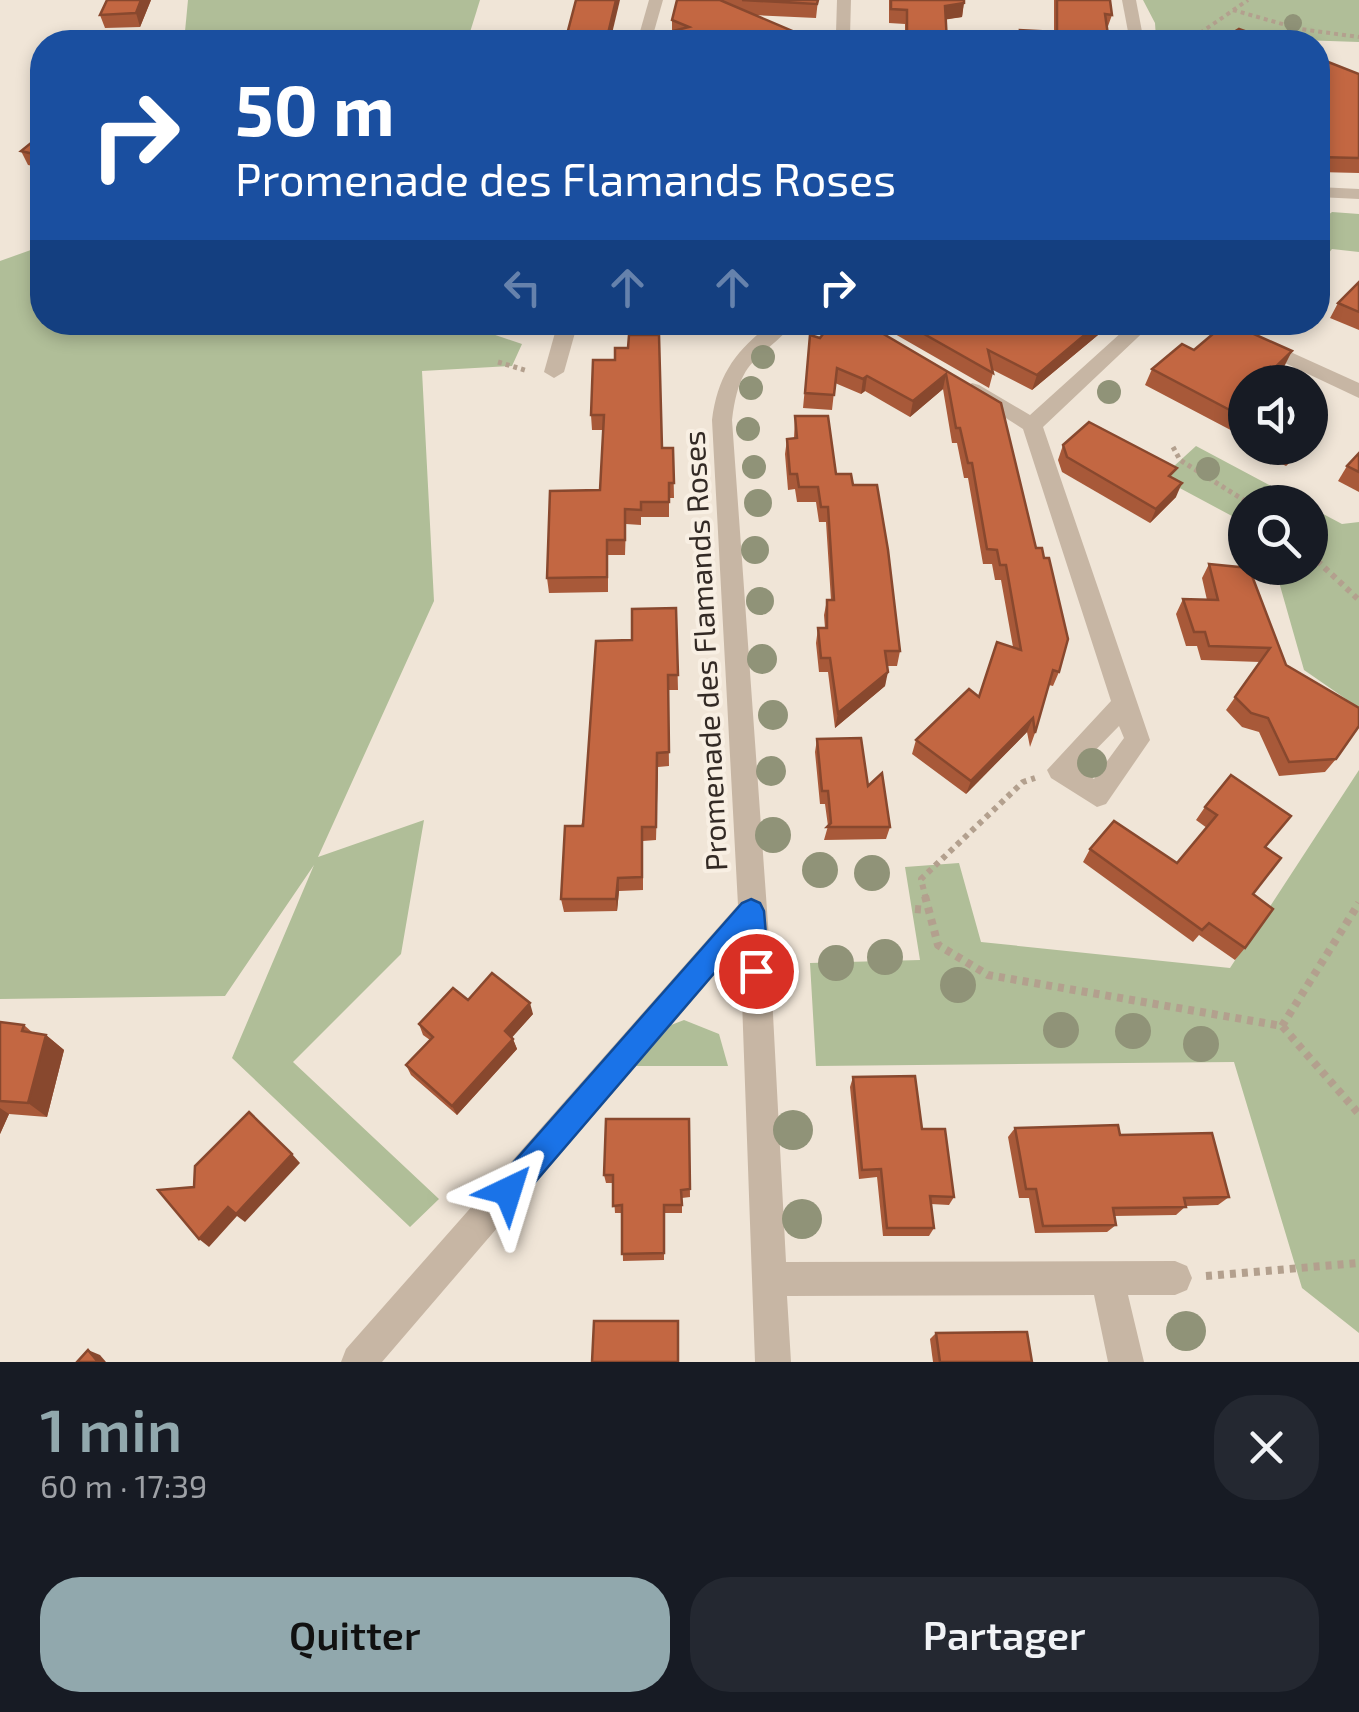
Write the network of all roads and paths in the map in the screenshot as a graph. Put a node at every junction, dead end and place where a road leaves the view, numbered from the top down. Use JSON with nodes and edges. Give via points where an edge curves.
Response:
{"nodes":[{"id":1,"x":656,"y":0,"type":"edge"},
{"id":2,"x":844,"y":0,"type":"edge"},
{"id":3,"x":1130,"y":0,"type":"edge"},
{"id":4,"x":1248,"y":0,"type":"edge"},
{"id":5,"x":1233,"y":10,"type":"junction"},
{"id":6,"x":652,"y":30,"type":"edge"},
{"id":7,"x":848,"y":30,"type":"edge"},
{"id":8,"x":1135,"y":30,"type":"edge"},
{"id":9,"x":1204,"y":30,"type":"edge"},
{"id":10,"x":1307,"y":30,"type":"edge"},
{"id":11,"x":1330,"y":33,"type":"edge"},
{"id":12,"x":1359,"y":37,"type":"edge"},
{"id":13,"x":1330,"y":193,"type":"edge"},
{"id":14,"x":1359,"y":194,"type":"edge"},
{"id":15,"x":564,"y":335,"type":"edge"},
{"id":16,"x":769,"y":335,"type":"edge"},
{"id":17,"x":1131,"y":335,"type":"edge"},
{"id":18,"x":1237,"y":335,"type":"edge"},
{"id":19,"x":554,"y":372,"type":"dead end"},
{"id":20,"x":949,"y":377,"type":"edge"},
{"id":21,"x":1359,"y":390,"type":"edge"},
{"id":22,"x":1032,"y":424,"type":"junction"},
{"id":23,"x":1172,"y":447,"type":"dead end"},
{"id":24,"x":1228,"y":490,"type":"edge"},
{"id":25,"x":1328,"y":571,"type":"edge"},
{"id":26,"x":1359,"y":600,"type":"edge"},
{"id":27,"x":1124,"y":704,"type":"junction"},
{"id":28,"x":1060,"y":770,"type":"junction"},
{"id":29,"x":1359,"y":903,"type":"edge"},
{"id":30,"x":915,"y":909,"type":"dead end"},
{"id":31,"x":927,"y":910,"type":"junction"},
{"id":32,"x":751,"y":911,"type":"junction"},
{"id":33,"x":1282,"y":1026,"type":"junction"},
{"id":34,"x":1359,"y":1114,"type":"edge"},
{"id":35,"x":1359,"y":1263,"type":"edge"},
{"id":36,"x":1108,"y":1277,"type":"junction"},
{"id":37,"x":1175,"y":1278,"type":"joint"},
{"id":38,"x":768,"y":1279,"type":"junction"},
{"id":39,"x":359,"y":1362,"type":"edge"},
{"id":40,"x":772,"y":1362,"type":"edge"},
{"id":41,"x":1126,"y":1362,"type":"edge"}],
"edges":[{"from":1,"to":6,"type":"street"},
{"from":2,"to":7,"type":"street"},
{"from":3,"to":8,"type":"street"},
{"from":4,"to":5,"type":"path"},
{"from":5,"to":9,"type":"path"},
{"from":5,"to":10,"type":"path"},
{"from":11,"to":12,"type":"path"},
{"from":13,"to":14,"type":"street"},
{"from":15,"to":19,"type":"street"},
{"from":16,"to":32,"type":"street","name":"Promenade des Flamands Roses","via":[[725,380],[722,420]]},
{"from":17,"to":22,"type":"street"},
{"from":18,"to":21,"type":"street"},
{"from":20,"to":22,"type":"street"},
{"from":22,"to":27,"type":"street"},
{"from":23,"to":24,"type":"path","via":[[1180,460]]},
{"from":25,"to":26,"type":"path"},
{"from":27,"to":28,"type":"street"},
{"from":27,"to":28,"type":"street","via":[[1136,740],[1097,796]]},
{"from":28,"to":31,"type":"path","via":[[1023,782],[920,879]]},
{"from":29,"to":33,"type":"path"},
{"from":30,"to":31,"type":"path"},
{"from":31,"to":33,"type":"path","via":[[938,945],[988,975]]},
{"from":32,"to":38,"type":"street","name":"Promenade des Flamands Roses"},
{"from":32,"to":39,"type":"street"},
{"from":33,"to":34,"type":"path"},
{"from":35,"to":37,"type":"path"},
{"from":36,"to":37,"type":"street"},
{"from":36,"to":38,"type":"street"},
{"from":36,"to":41,"type":"street"},
{"from":38,"to":40,"type":"street","name":"Promenade des Flamands Roses"}]}
